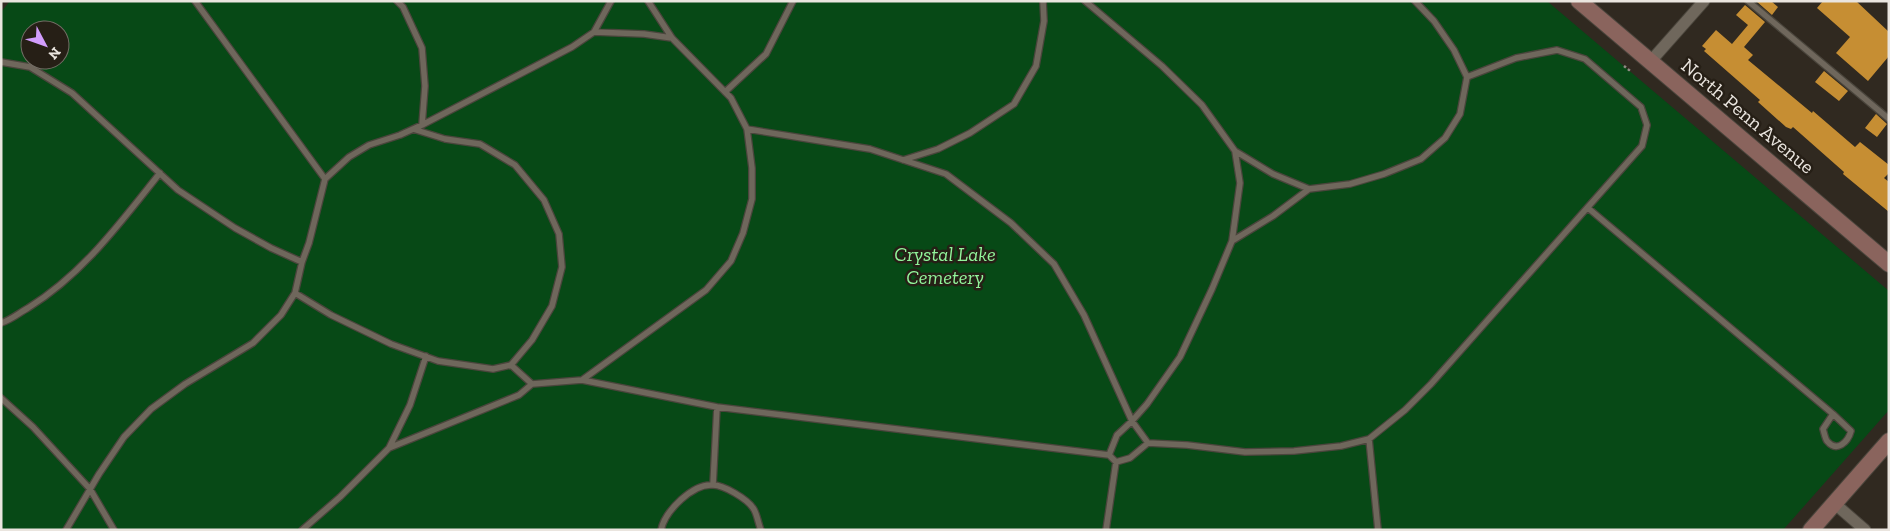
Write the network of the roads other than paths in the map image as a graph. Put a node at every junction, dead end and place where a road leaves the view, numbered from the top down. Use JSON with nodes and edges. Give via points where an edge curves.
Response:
{"nodes":[{"id":1,"x":195,"y":1,"type":"edge"},
{"id":2,"x":397,"y":1,"type":"edge"},
{"id":3,"x":611,"y":1,"type":"edge"},
{"id":4,"x":648,"y":1,"type":"edge"},
{"id":5,"x":793,"y":1,"type":"edge"},
{"id":6,"x":1043,"y":1,"type":"edge"},
{"id":7,"x":1085,"y":1,"type":"edge"},
{"id":8,"x":1415,"y":1,"type":"edge"},
{"id":9,"x":1579,"y":1,"type":"edge"},
{"id":10,"x":1704,"y":1,"type":"edge"},
{"id":11,"x":1748,"y":1,"type":"edge"},
{"id":12,"x":594,"y":32,"type":"junction"},
{"id":13,"x":672,"y":38,"type":"junction"},
{"id":14,"x":1,"y":62,"type":"edge"},
{"id":15,"x":1650,"y":62,"type":"junction"},
{"id":16,"x":1466,"y":77,"type":"junction"},
{"id":17,"x":725,"y":92,"type":"junction"},
{"id":18,"x":1889,"y":119,"type":"edge"},
{"id":19,"x":422,"y":126,"type":"junction"},
{"id":20,"x":413,"y":129,"type":"junction"},
{"id":21,"x":747,"y":129,"type":"junction"},
{"id":22,"x":1235,"y":150,"type":"junction"},
{"id":23,"x":903,"y":160,"type":"junction"},
{"id":24,"x":160,"y":173,"type":"junction"},
{"id":25,"x":325,"y":179,"type":"junction"},
{"id":26,"x":1309,"y":189,"type":"junction"},
{"id":27,"x":1588,"y":208,"type":"junction"},
{"id":28,"x":1232,"y":241,"type":"junction"},
{"id":29,"x":302,"y":262,"type":"junction"},
{"id":30,"x":1889,"y":264,"type":"edge"},
{"id":31,"x":295,"y":293,"type":"junction"},
{"id":32,"x":1,"y":323,"type":"edge"},
{"id":33,"x":426,"y":356,"type":"junction"},
{"id":34,"x":511,"y":365,"type":"junction"},
{"id":35,"x":582,"y":380,"type":"junction"},
{"id":36,"x":532,"y":384,"type":"junction"},
{"id":37,"x":1,"y":398,"type":"edge"},
{"id":38,"x":717,"y":407,"type":"junction"},
{"id":39,"x":1833,"y":414,"type":"junction"},
{"id":40,"x":1132,"y":421,"type":"junction"},
{"id":41,"x":1369,"y":439,"type":"junction"},
{"id":42,"x":1889,"y":441,"type":"edge"},
{"id":43,"x":1148,"y":443,"type":"junction"},
{"id":44,"x":389,"y":448,"type":"junction"},
{"id":45,"x":1109,"y":455,"type":"junction"},
{"id":46,"x":1116,"y":462,"type":"junction"},
{"id":47,"x":713,"y":484,"type":"junction"},
{"id":48,"x":90,"y":490,"type":"junction"},
{"id":49,"x":1834,"y":503,"type":"junction"},
{"id":50,"x":66,"y":530,"type":"edge"},
{"id":51,"x":114,"y":530,"type":"edge"},
{"id":52,"x":302,"y":530,"type":"edge"},
{"id":53,"x":661,"y":530,"type":"edge"},
{"id":54,"x":761,"y":530,"type":"edge"},
{"id":55,"x":1106,"y":530,"type":"edge"},
{"id":56,"x":1378,"y":530,"type":"edge"},
{"id":57,"x":1811,"y":530,"type":"edge"},
{"id":58,"x":1865,"y":530,"type":"edge"}],
"edges":[{"from":1,"to":25,"type":"lane"},
{"from":2,"to":19,"type":"lane","via":[[422,48],[425,86]]},
{"from":3,"to":12,"type":"lane"},
{"from":4,"to":13,"type":"lane"},
{"from":5,"to":17,"type":"lane","via":[[766,54]]},
{"from":6,"to":23,"type":"lane","via":[[1044,21],[1036,66],[1014,104],[970,133],[938,149]]},
{"from":7,"to":22,"type":"lane","via":[[1162,66],[1202,105]]},
{"from":8,"to":16,"type":"lane","via":[[1454,50]]},
{"from":9,"to":15,"type":"main road","name":"North Penn Avenue"},
{"from":10,"to":15,"type":"street"},
{"from":11,"to":18,"type":"lane"},
{"from":12,"to":13,"type":"lane"},
{"from":12,"to":19,"type":"lane","via":[[572,47]]},
{"from":13,"to":17,"type":"lane"},
{"from":14,"to":24,"type":"lane","via":[[30,67],[72,93]]},
{"from":15,"to":30,"type":"main road","name":"North Penn Avenue"},
{"from":16,"to":26,"type":"lane","via":[[1460,114],[1446,138],[1421,159],[1350,184]]},
{"from":16,"to":27,"type":"lane","via":[[1516,58],[1557,50],[1585,59],[1641,107],[1647,125],[1642,146]]},
{"from":17,"to":21,"type":"lane"},
{"from":19,"to":20,"type":"lane"},
{"from":20,"to":25,"type":"lane","via":[[369,145],[348,157]]},
{"from":20,"to":34,"type":"lane","via":[[445,139],[480,144],[515,165],[544,200],[559,234],[562,267],[552,306],[532,340]]},
{"from":21,"to":23,"type":"lane","via":[[870,149]]},
{"from":21,"to":35,"type":"lane","via":[[752,199],[731,261],[706,290]]},
{"from":22,"to":26,"type":"lane","via":[[1273,174]]},
{"from":22,"to":28,"type":"lane","via":[[1240,183]]},
{"from":23,"to":40,"type":"lane","via":[[946,174],[1011,223],[1054,264],[1084,315]]},
{"from":24,"to":29,"type":"lane","via":[[178,190],[235,228]]},
{"from":24,"to":32,"type":"lane","via":[[101,246],[71,276],[40,300]]},
{"from":25,"to":29,"type":"lane"},
{"from":26,"to":28,"type":"lane","via":[[1274,216]]},
{"from":27,"to":39,"type":"lane"},
{"from":27,"to":41,"type":"lane","via":[[1431,384]]},
{"from":28,"to":40,"type":"lane","via":[[1180,357]]},
{"from":29,"to":31,"type":"lane"},
{"from":31,"to":33,"type":"lane","via":[[391,344]]},
{"from":31,"to":48,"type":"lane","via":[[281,315],[253,343],[185,384],[152,409],[124,437]]},
{"from":33,"to":34,"type":"lane","via":[[493,369]]},
{"from":33,"to":44,"type":"lane","via":[[410,405]]},
{"from":34,"to":36,"type":"lane"},
{"from":35,"to":36,"type":"lane"},
{"from":35,"to":38,"type":"lane"},
{"from":36,"to":44,"type":"lane","via":[[519,395]]},
{"from":37,"to":48,"type":"lane"},
{"from":38,"to":45,"type":"lane"},
{"from":38,"to":47,"type":"lane"},
{"from":39,"to":39,"type":"lane","via":[[1851,431],[1849,440],[1840,446],[1826,440],[1822,429]]},
{"from":40,"to":43,"type":"lane"},
{"from":40,"to":45,"type":"lane","via":[[1117,435]]},
{"from":41,"to":43,"type":"lane","via":[[1294,451],[1245,452]]},
{"from":41,"to":56,"type":"lane"},
{"from":42,"to":49,"type":"main road"},
{"from":43,"to":46,"type":"lane","via":[[1130,458]]},
{"from":44,"to":52,"type":"lane"},
{"from":45,"to":46,"type":"lane"},
{"from":46,"to":55,"type":"lane"},
{"from":47,"to":53,"type":"lane","via":[[694,490],[676,503],[662,522]]},
{"from":47,"to":54,"type":"lane","via":[[734,492],[753,508]]},
{"from":48,"to":50,"type":"lane"},
{"from":48,"to":51,"type":"lane"},
{"from":49,"to":57,"type":"main road"},
{"from":49,"to":58,"type":"street"}]}
